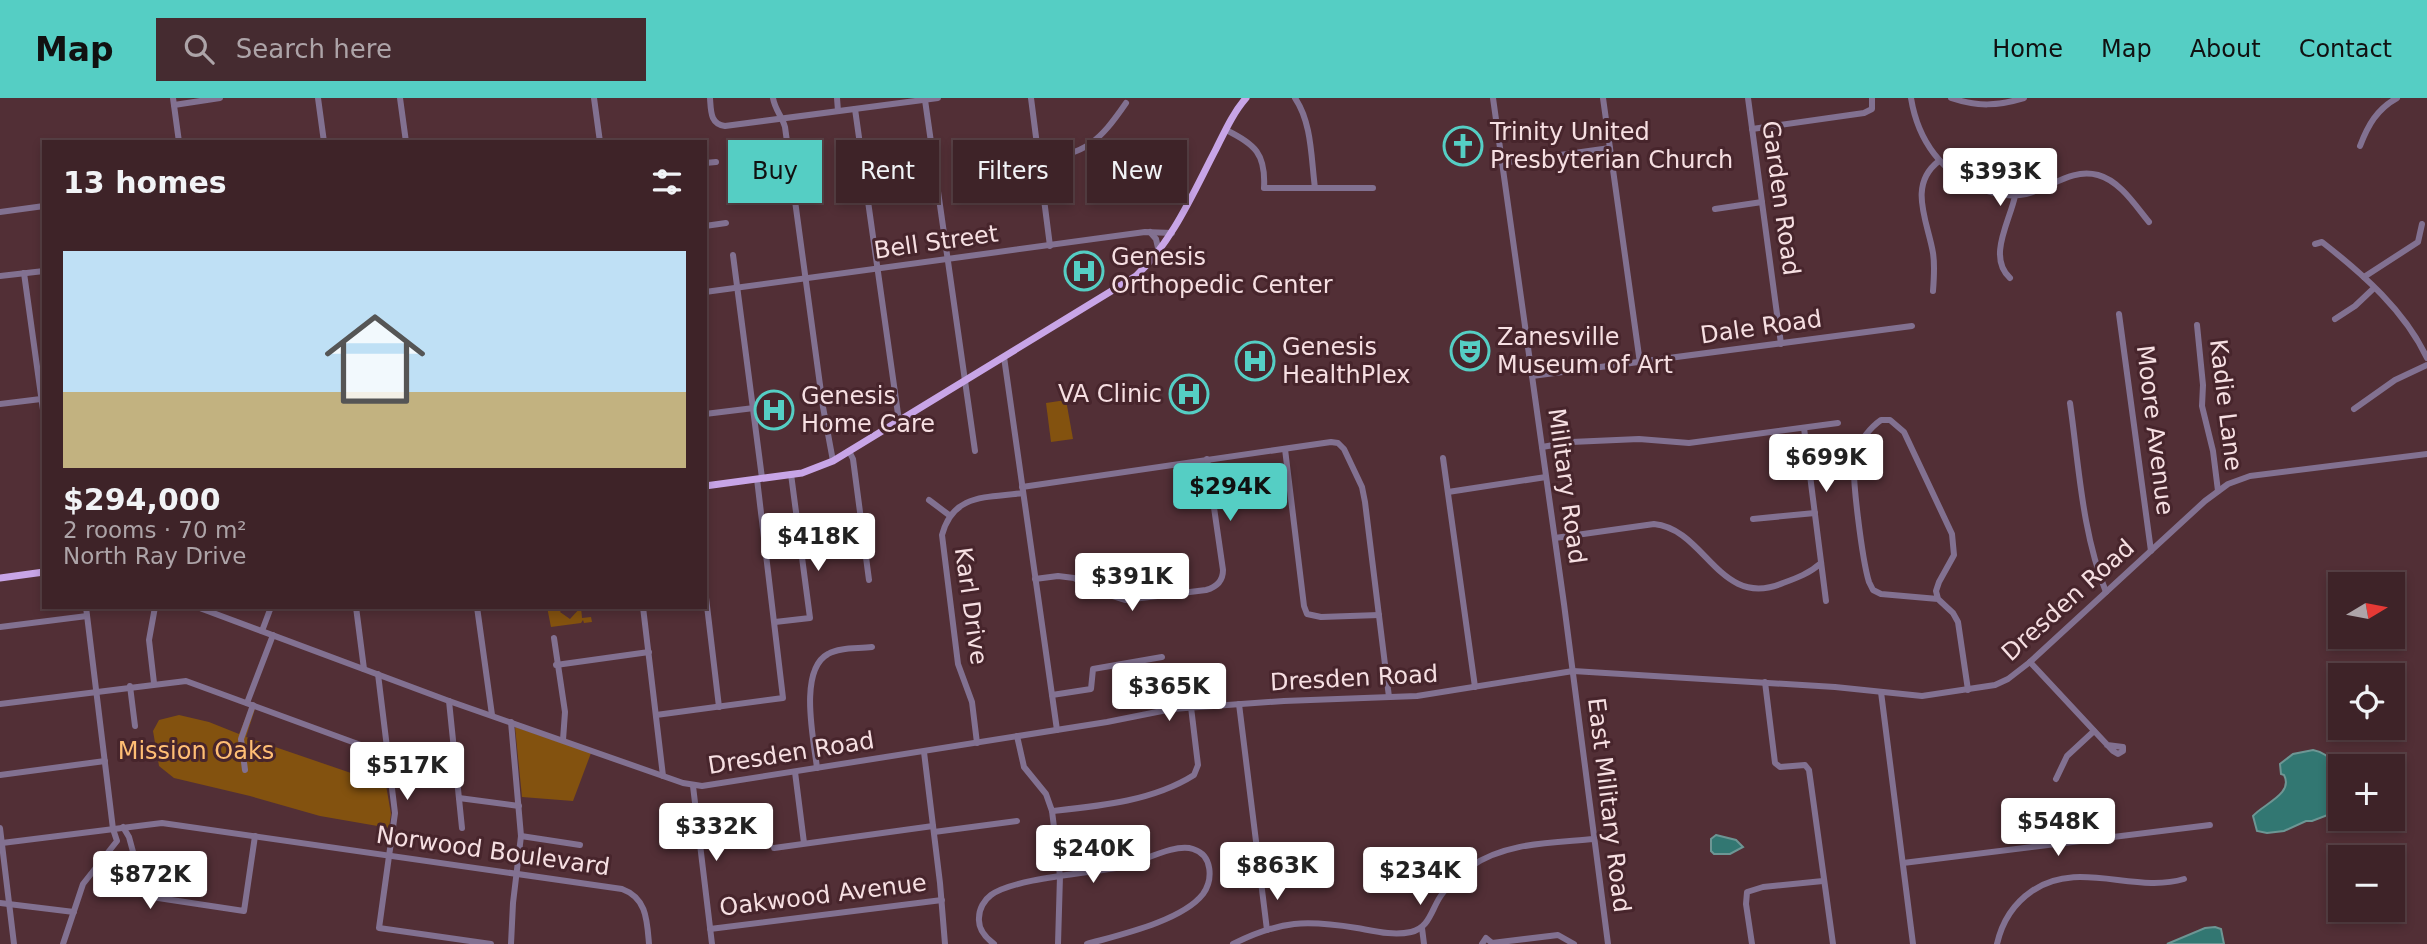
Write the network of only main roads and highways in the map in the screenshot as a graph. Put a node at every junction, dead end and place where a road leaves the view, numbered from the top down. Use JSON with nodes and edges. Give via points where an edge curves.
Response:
{"nodes":[{"id":1,"x":1246,"y":98,"type":"edge"},
{"id":2,"x":707,"y":486,"type":"edge"},
{"id":3,"x":42,"y":572,"type":"edge"},
{"id":4,"x":0,"y":578,"type":"edge"}],
"edges":[{"from":1,"to":2,"type":"main road","via":[[1172,233],[1136,276],[833,461],[810,471]]},
{"from":3,"to":4,"type":"main road"}]}
